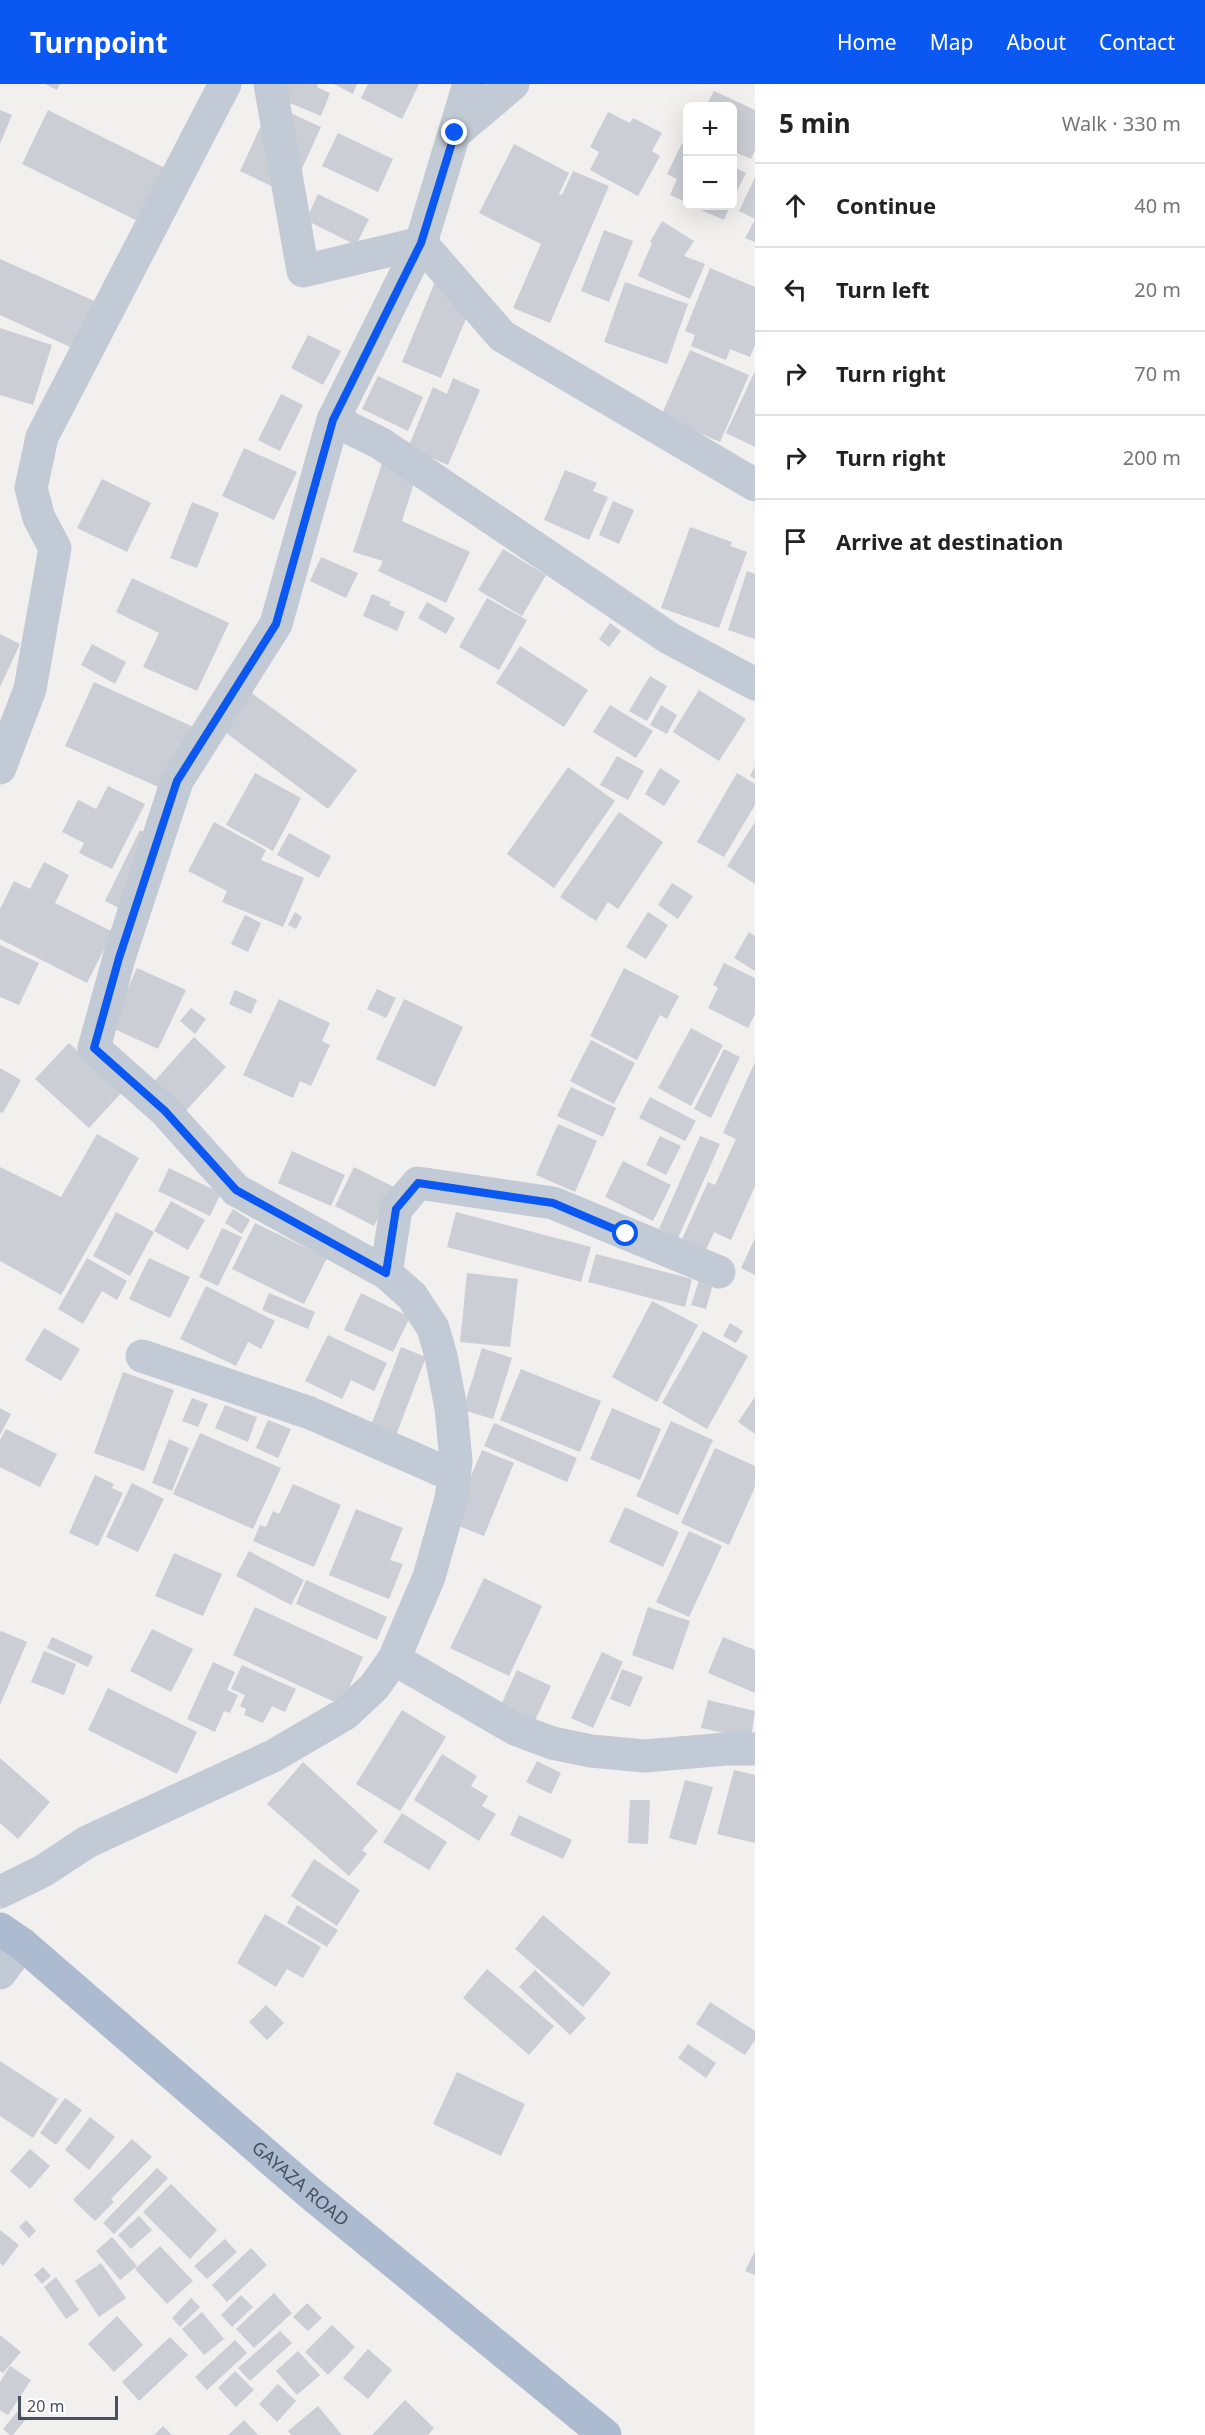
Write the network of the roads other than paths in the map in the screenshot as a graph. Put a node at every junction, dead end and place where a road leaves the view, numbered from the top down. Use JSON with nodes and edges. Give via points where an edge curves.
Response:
{"nodes":[{"id":1,"x":225,"y":84,"type":"edge"},
{"id":2,"x":270,"y":84,"type":"edge"},
{"id":3,"x":469,"y":84,"type":"edge"},
{"id":4,"x":513,"y":84,"type":"edge"},
{"id":5,"x":455,"y":133,"type":"junction"},
{"id":6,"x":421,"y":243,"type":"junction"},
{"id":7,"x":333,"y":420,"type":"junction"},
{"id":8,"x":755,"y":484,"type":"edge"},
{"id":9,"x":755,"y":684,"type":"edge"},
{"id":10,"x":0,"y":768,"type":"edge"},
{"id":11,"x":719,"y":1272,"type":"dead end"},
{"id":12,"x":386,"y":1273,"type":"junction"},
{"id":13,"x":142,"y":1356,"type":"dead end"},
{"id":14,"x":454,"y":1476,"type":"junction"},
{"id":15,"x":394,"y":1659,"type":"junction"},
{"id":16,"x":755,"y":1749,"type":"edge"},
{"id":17,"x":0,"y":1892,"type":"edge"},
{"id":18,"x":11,"y":1937,"type":"edge"},
{"id":19,"x":0,"y":1973,"type":"edge"},
{"id":20,"x":605,"y":2435,"type":"edge"}],
"edges":[{"from":1,"to":10,"type":"street","via":[[42,437],[31,488],[39,518],[55,548],[30,689]]},
{"from":2,"to":6,"type":"street","via":[[303,271]]},
{"from":3,"to":5,"type":"street"},
{"from":4,"to":5,"type":"street"},
{"from":5,"to":6,"type":"street"},
{"from":6,"to":7,"type":"street"},
{"from":6,"to":8,"type":"street","via":[[502,336]]},
{"from":7,"to":9,"type":"street","via":[[380,443],[669,638]]},
{"from":7,"to":12,"type":"street","via":[[276,624],[177,781],[94,1048],[165,1111],[236,1190]]},
{"from":11,"to":12,"type":"street","via":[[553,1203],[418,1183],[396,1209]]},
{"from":12,"to":14,"type":"street","via":[[412,1296],[433,1328],[451,1408]]},
{"from":13,"to":14,"type":"street","via":[[310,1413]]},
{"from":14,"to":15,"type":"street","via":[[429,1577]]},
{"from":15,"to":16,"type":"street","via":[[515,1730],[552,1743],[645,1756]]},
{"from":15,"to":17,"type":"street","via":[[374,1687],[345,1714],[273,1756],[87,1842],[44,1871]]},
{"from":18,"to":19,"type":"street"},
{"from":18,"to":20,"type":"main road","name":"GAYAZA ROAD","via":[[310,2193]]}]}
